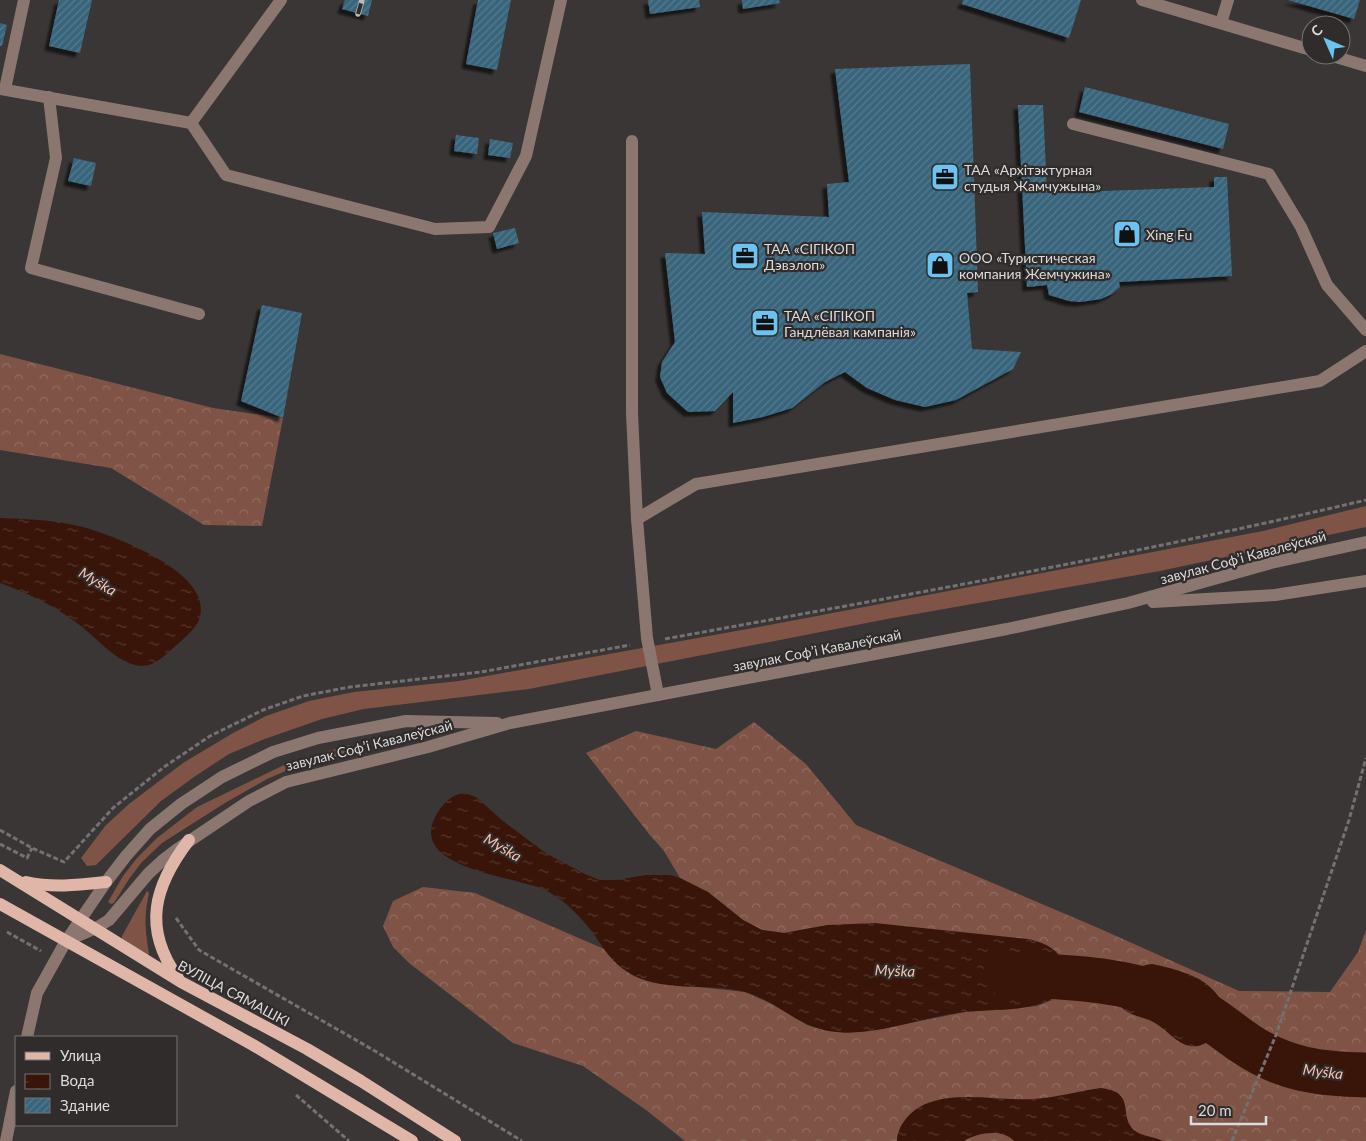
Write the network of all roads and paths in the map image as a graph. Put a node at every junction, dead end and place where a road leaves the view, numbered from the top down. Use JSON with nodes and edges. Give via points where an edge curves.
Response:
{"nodes":[{"id":1,"x":24,"y":0,"type":"edge"},
{"id":2,"x":281,"y":0,"type":"edge"},
{"id":3,"x":561,"y":0,"type":"edge"},
{"id":4,"x":1142,"y":0,"type":"edge"},
{"id":5,"x":1228,"y":0,"type":"edge"},
{"id":6,"x":1222,"y":23,"type":"junction"},
{"id":7,"x":1301,"y":47,"type":"edge"},
{"id":8,"x":1351,"y":62,"type":"edge"},
{"id":9,"x":1366,"y":66,"type":"edge"},
{"id":10,"x":2,"y":89,"type":"edge"},
{"id":11,"x":49,"y":97,"type":"junction"},
{"id":12,"x":191,"y":122,"type":"junction"},
{"id":13,"x":1073,"y":124,"type":"dead end"},
{"id":14,"x":632,"y":141,"type":"dead end"},
{"id":15,"x":199,"y":314,"type":"dead end"},
{"id":16,"x":1366,"y":330,"type":"edge"},
{"id":17,"x":1366,"y":351,"type":"edge"},
{"id":18,"x":1366,"y":500,"type":"edge"},
{"id":19,"x":637,"y":520,"type":"junction"},
{"id":20,"x":1366,"y":542,"type":"edge"},
{"id":21,"x":1366,"y":581,"type":"edge"},
{"id":22,"x":1128,"y":603,"type":"junction"},
{"id":23,"x":648,"y":642,"type":"junction"},
{"id":24,"x":658,"y":695,"type":"junction"},
{"id":25,"x":510,"y":723,"type":"junction"},
{"id":26,"x":1366,"y":758,"type":"edge"},
{"id":27,"x":0,"y":830,"type":"edge"},
{"id":28,"x":190,"y":840,"type":"junction"},
{"id":29,"x":0,"y":844,"type":"edge"},
{"id":30,"x":32,"y":848,"type":"junction"},
{"id":31,"x":0,"y":870,"type":"edge"},
{"id":32,"x":16,"y":879,"type":"junction"},
{"id":33,"x":106,"y":882,"type":"junction"},
{"id":34,"x":0,"y":904,"type":"edge"},
{"id":35,"x":174,"y":916,"type":"dead end"},
{"id":36,"x":81,"y":919,"type":"junction"},
{"id":37,"x":96,"y":928,"type":"junction"},
{"id":38,"x":66,"y":941,"type":"junction"},
{"id":39,"x":181,"y":982,"type":"junction"},
{"id":40,"x":28,"y":1036,"type":"edge"},
{"id":41,"x":15,"y":1096,"type":"edge"},
{"id":42,"x":343,"y":1138,"type":"dead end"},
{"id":43,"x":6,"y":1141,"type":"edge"},
{"id":44,"x":349,"y":1141,"type":"edge"},
{"id":45,"x":412,"y":1141,"type":"edge"},
{"id":46,"x":455,"y":1141,"type":"edge"},
{"id":47,"x":522,"y":1141,"type":"edge"},
{"id":48,"x":1232,"y":1141,"type":"edge"}],
"edges":[{"from":1,"to":10,"type":"street"},
{"from":2,"to":12,"type":"street"},
{"from":3,"to":12,"type":"street","via":[[526,156],[489,227],[435,229],[226,175]]},
{"from":4,"to":6,"type":"street"},
{"from":5,"to":6,"type":"street"},
{"from":6,"to":7,"type":"street"},
{"from":8,"to":9,"type":"street"},
{"from":10,"to":11,"type":"street"},
{"from":11,"to":12,"type":"street"},
{"from":11,"to":15,"type":"street","via":[[56,158],[31,268]]},
{"from":13,"to":16,"type":"street","via":[[1269,174],[1301,227],[1327,285]]},
{"from":14,"to":19,"type":"street","via":[[632,413]]},
{"from":17,"to":19,"type":"street","via":[[1320,381],[696,484]]},
{"from":18,"to":23,"type":"path","via":[[1208,537]]},
{"from":19,"to":23,"type":"street"},
{"from":20,"to":22,"type":"street","name":"завулак Софʼі Кавалеўскай","via":[[1271,563]]},
{"from":21,"to":22,"type":"street","name":"завулак Софʼі Кавалеўскай","via":[[1275,595]]},
{"from":22,"to":24,"type":"street","name":"завулак Софʼі Кавалеўскай"},
{"from":23,"to":24,"type":"street"},
{"from":23,"to":30,"type":"path","via":[[481,672],[350,687],[303,696],[263,710],[210,736],[164,767],[113,808],[64,862]]},
{"from":24,"to":25,"type":"street","name":"завулак Софʼі Кавалеўскай"},
{"from":25,"to":28,"type":"street","name":"завулак Софʼі Кавалеўскай","via":[[286,782],[249,801]]},
{"from":25,"to":33,"type":"street","name":"завулак Софʼі Кавалеўскай","via":[[406,721],[318,738],[273,752],[222,777],[181,804],[150,829]]},
{"from":26,"to":48,"type":"path","via":[[1349,820],[1276,1034]]},
{"from":27,"to":30,"type":"path"},
{"from":28,"to":37,"type":"street","name":"завулак Софʼі Кавалеўскай","via":[[148,874],[109,920]]},
{"from":28,"to":39,"type":"main road","via":[[170,867],[155,914],[158,940],[166,961]]},
{"from":29,"to":30,"type":"path","via":[[27,858]]},
{"from":31,"to":32,"type":"main road","name":"ВУЛІЦА СЯМАШКІ"},
{"from":32,"to":33,"type":"main road","via":[[56,886]]},
{"from":32,"to":36,"type":"main road","name":"ВУЛІЦА СЯМАШКІ"},
{"from":33,"to":36,"type":"street","name":"завулак Софʼі Кавалеўскай"},
{"from":34,"to":38,"type":"main road"},
{"from":35,"to":47,"type":"path","via":[[199,950],[375,1051]]},
{"from":36,"to":37,"type":"main road","name":"ВУЛІЦА СЯМАШКІ"},
{"from":36,"to":38,"type":"street","name":"завулак Софʼі Кавалеўскай"},
{"from":37,"to":38,"type":"street","name":"завулак Софʼі Кавалеўскай"},
{"from":37,"to":39,"type":"main road","name":"ВУЛІЦА СЯМАШКІ"},
{"from":38,"to":40,"type":"street","via":[[37,993]]},
{"from":38,"to":45,"type":"main road","via":[[253,1045]]},
{"from":39,"to":46,"type":"main road","name":"ВУЛІЦА СЯМАШКІ","via":[[307,1049]]},
{"from":41,"to":43,"type":"street"},
{"from":42,"to":44,"type":"path"}]}
